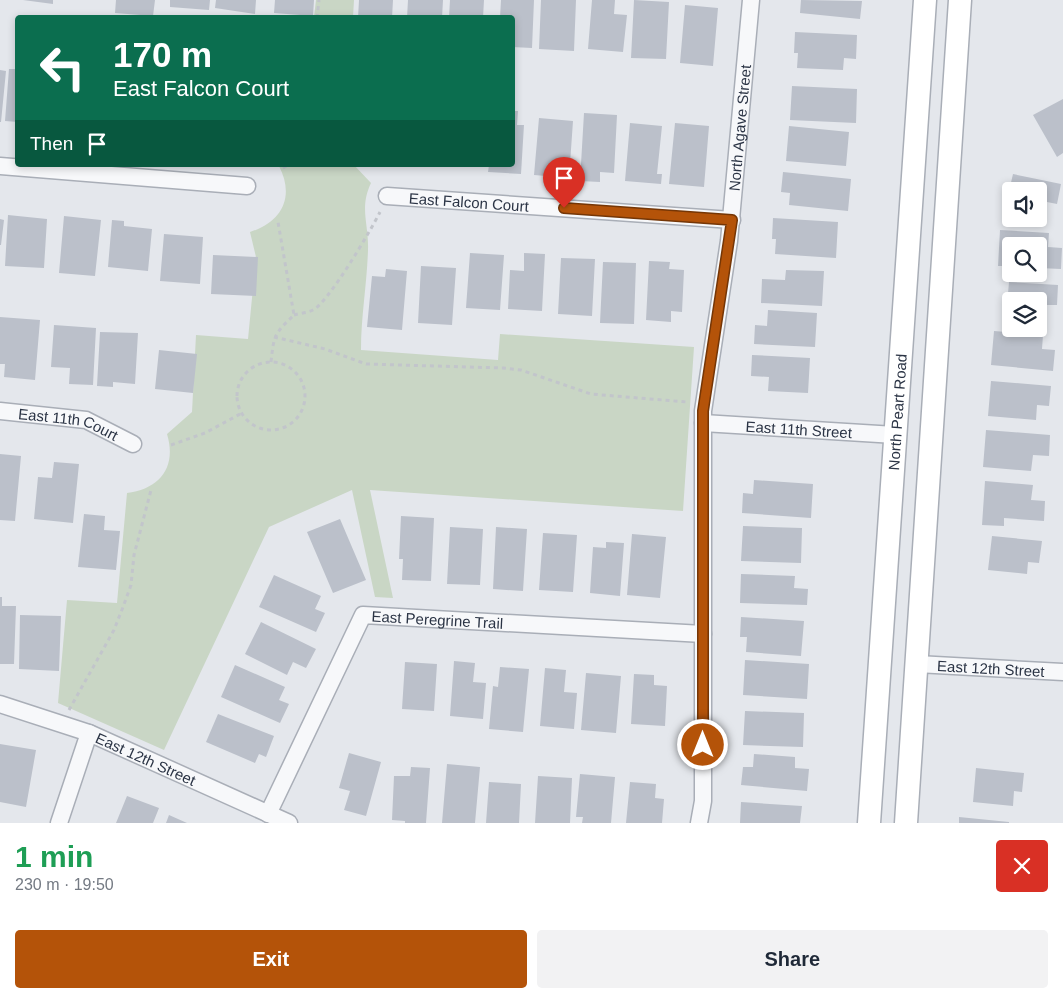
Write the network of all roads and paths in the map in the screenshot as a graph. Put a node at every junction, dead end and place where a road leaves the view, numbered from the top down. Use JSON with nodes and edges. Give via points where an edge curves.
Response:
{"nodes":[{"id":1,"x":319,"y":0,"type":"edge"},
{"id":2,"x":751,"y":0,"type":"edge"},
{"id":3,"x":925,"y":0,"type":"edge"},
{"id":4,"x":960,"y":0,"type":"edge"},
{"id":5,"x":317,"y":15,"type":"edge"},
{"id":6,"x":0,"y":166,"type":"edge"},
{"id":7,"x":247,"y":186,"type":"dead end"},
{"id":8,"x":387,"y":196,"type":"dead end"},
{"id":9,"x":732,"y":220,"type":"junction"},
{"id":10,"x":278,"y":222,"type":"dead end"},
{"id":11,"x":370,"y":232,"type":"dead end"},
{"id":12,"x":294,"y":315,"type":"junction"},
{"id":13,"x":274,"y":337,"type":"junction"},
{"id":14,"x":271,"y":362,"type":"junction"},
{"id":15,"x":688,"y":402,"type":"dead end"},
{"id":16,"x":0,"y":411,"type":"edge"},
{"id":17,"x":242,"y":413,"type":"junction"},
{"id":18,"x":703,"y":423,"type":"junction"},
{"id":19,"x":895,"y":436,"type":"junction"},
{"id":20,"x":133,"y":444,"type":"dead end"},
{"id":21,"x":171,"y":445,"type":"dead end"},
{"id":22,"x":151,"y":490,"type":"dead end"},
{"id":23,"x":703,"y":634,"type":"junction"},
{"id":24,"x":917,"y":664,"type":"junction"},
{"id":25,"x":1063,"y":672,"type":"edge"},
{"id":26,"x":0,"y":704,"type":"edge"},
{"id":27,"x":71,"y":705,"type":"dead end"},
{"id":28,"x":89,"y":734,"type":"junction"},
{"id":29,"x":268,"y":814,"type":"junction"},
{"id":30,"x":58,"y":823,"type":"edge"},
{"id":31,"x":289,"y":823,"type":"edge"},
{"id":32,"x":699,"y":823,"type":"edge"},
{"id":33,"x":869,"y":823,"type":"edge"},
{"id":34,"x":906,"y":823,"type":"edge"}],
"edges":[{"from":1,"to":5,"type":"path"},
{"from":2,"to":9,"type":"street","name":"North Agave Street"},
{"from":3,"to":19,"type":"street","name":"North Peart Road"},
{"from":4,"to":24,"type":"street"},
{"from":6,"to":7,"type":"street"},
{"from":8,"to":9,"type":"street","name":"East Falcon Court"},
{"from":9,"to":18,"type":"street","name":"North Agave Street"},
{"from":10,"to":12,"type":"path"},
{"from":11,"to":12,"type":"path","via":[[324,301],[313,310]]},
{"from":12,"to":13,"type":"path"},
{"from":13,"to":14,"type":"path"},
{"from":13,"to":15,"type":"path","via":[[325,349],[366,364],[521,370],[590,394]]},
{"from":14,"to":17,"type":"path","via":[[256,366],[244,376],[237,396]]},
{"from":14,"to":17,"type":"path","via":[[293,370],[300,380],[304,402],[300,413],[283,428],[271,430],[251,423]]},
{"from":16,"to":20,"type":"street","name":"East 11th Court","via":[[86,420]]},
{"from":17,"to":21,"type":"path","via":[[205,433]]},
{"from":18,"to":19,"type":"street","name":"East 11th Street"},
{"from":18,"to":23,"type":"street","name":"North Agave Street"},
{"from":19,"to":33,"type":"street","name":"North Peart Road"},
{"from":22,"to":27,"type":"path","via":[[123,608]]},
{"from":23,"to":29,"type":"street","name":"East Peregrine Trail","via":[[363,615]]},
{"from":23,"to":32,"type":"street","name":"North Agave Street","via":[[703,801]]},
{"from":24,"to":25,"type":"street","name":"East 12th Street"},
{"from":24,"to":34,"type":"street"},
{"from":26,"to":28,"type":"street","name":"East 12th Street"},
{"from":28,"to":29,"type":"street","name":"East 12th Street"},
{"from":28,"to":30,"type":"street"},
{"from":29,"to":31,"type":"street","name":"East 12th Street"}]}
